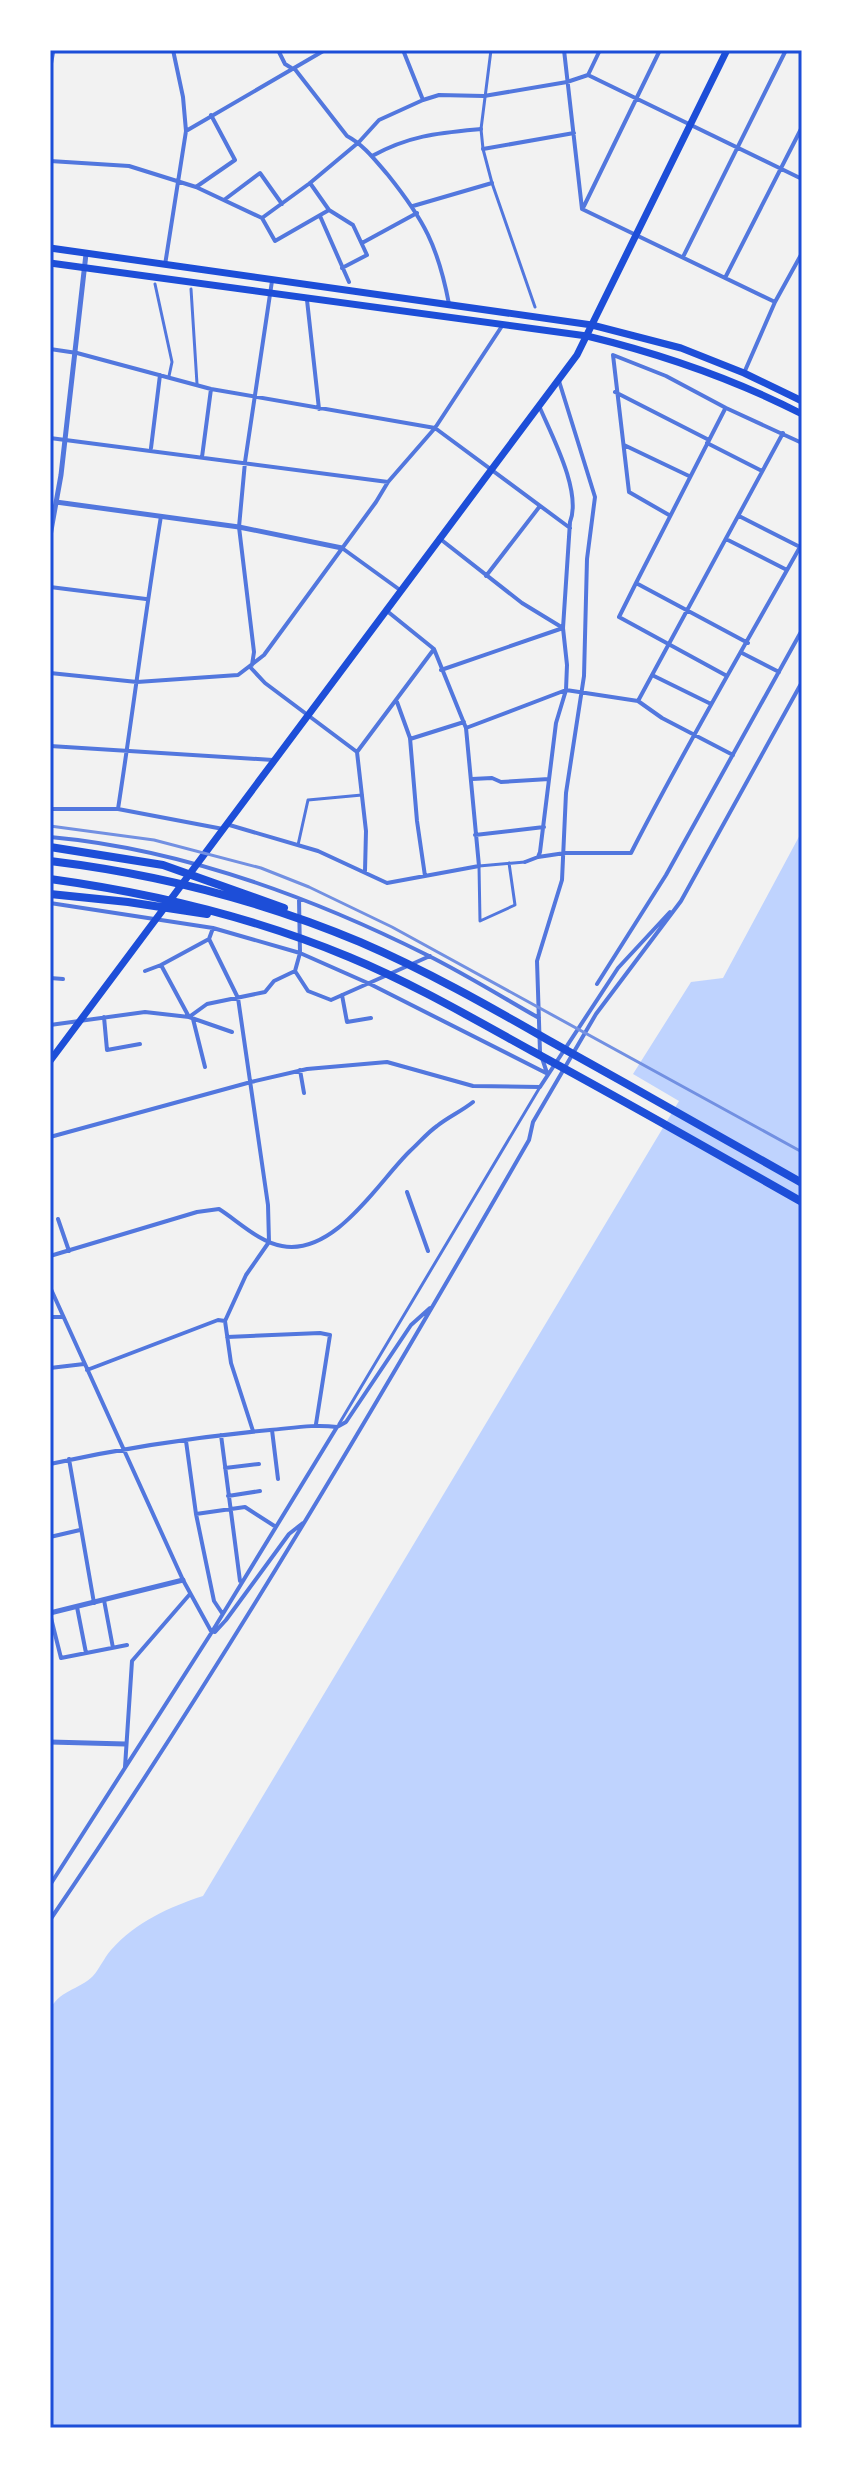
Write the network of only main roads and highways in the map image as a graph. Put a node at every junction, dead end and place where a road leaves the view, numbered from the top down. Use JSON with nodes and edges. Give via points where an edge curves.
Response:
{"nodes":[{"id":1,"x":727,"y":50,"type":"edge"},
{"id":2,"x":50,"y":248,"type":"edge"},
{"id":3,"x":50,"y":263,"type":"edge"},
{"id":4,"x":592,"y":325,"type":"junction"},
{"id":5,"x":587,"y":336,"type":"junction"},
{"id":6,"x":802,"y":401,"type":"edge"},
{"id":7,"x":802,"y":414,"type":"edge"},
{"id":8,"x":50,"y":847,"type":"edge"},
{"id":9,"x":50,"y":861,"type":"edge"},
{"id":10,"x":50,"y":879,"type":"edge"},
{"id":11,"x":50,"y":894,"type":"edge"},
{"id":12,"x":255,"y":923,"type":"junction"},
{"id":13,"x":406,"y":963,"type":"junction"},
{"id":14,"x":50,"y":1061,"type":"edge"},
{"id":15,"x":802,"y":1183,"type":"edge"},
{"id":16,"x":802,"y":1202,"type":"edge"}],
"edges":[{"from":1,"to":4,"type":"main road"},
{"from":2,"to":4,"type":"main road"},
{"from":3,"to":5,"type":"main road"},
{"from":4,"to":5,"type":"main road"},
{"from":4,"to":6,"type":"main road","via":[[670,344]]},
{"from":5,"to":7,"type":"main road","via":[[700,370]]},
{"from":5,"to":14,"type":"main road","via":[[540,408]]},
{"from":8,"to":13,"type":"highway","via":[[163,865],[360,938]]},
{"from":9,"to":13,"type":"highway","via":[[207,889],[310,923]]},
{"from":10,"to":12,"type":"highway","via":[[143,894]]},
{"from":11,"to":12,"type":"highway"},
{"from":12,"to":16,"type":"highway","via":[[349,957],[446,1003]]},
{"from":13,"to":15,"type":"highway"}]}
